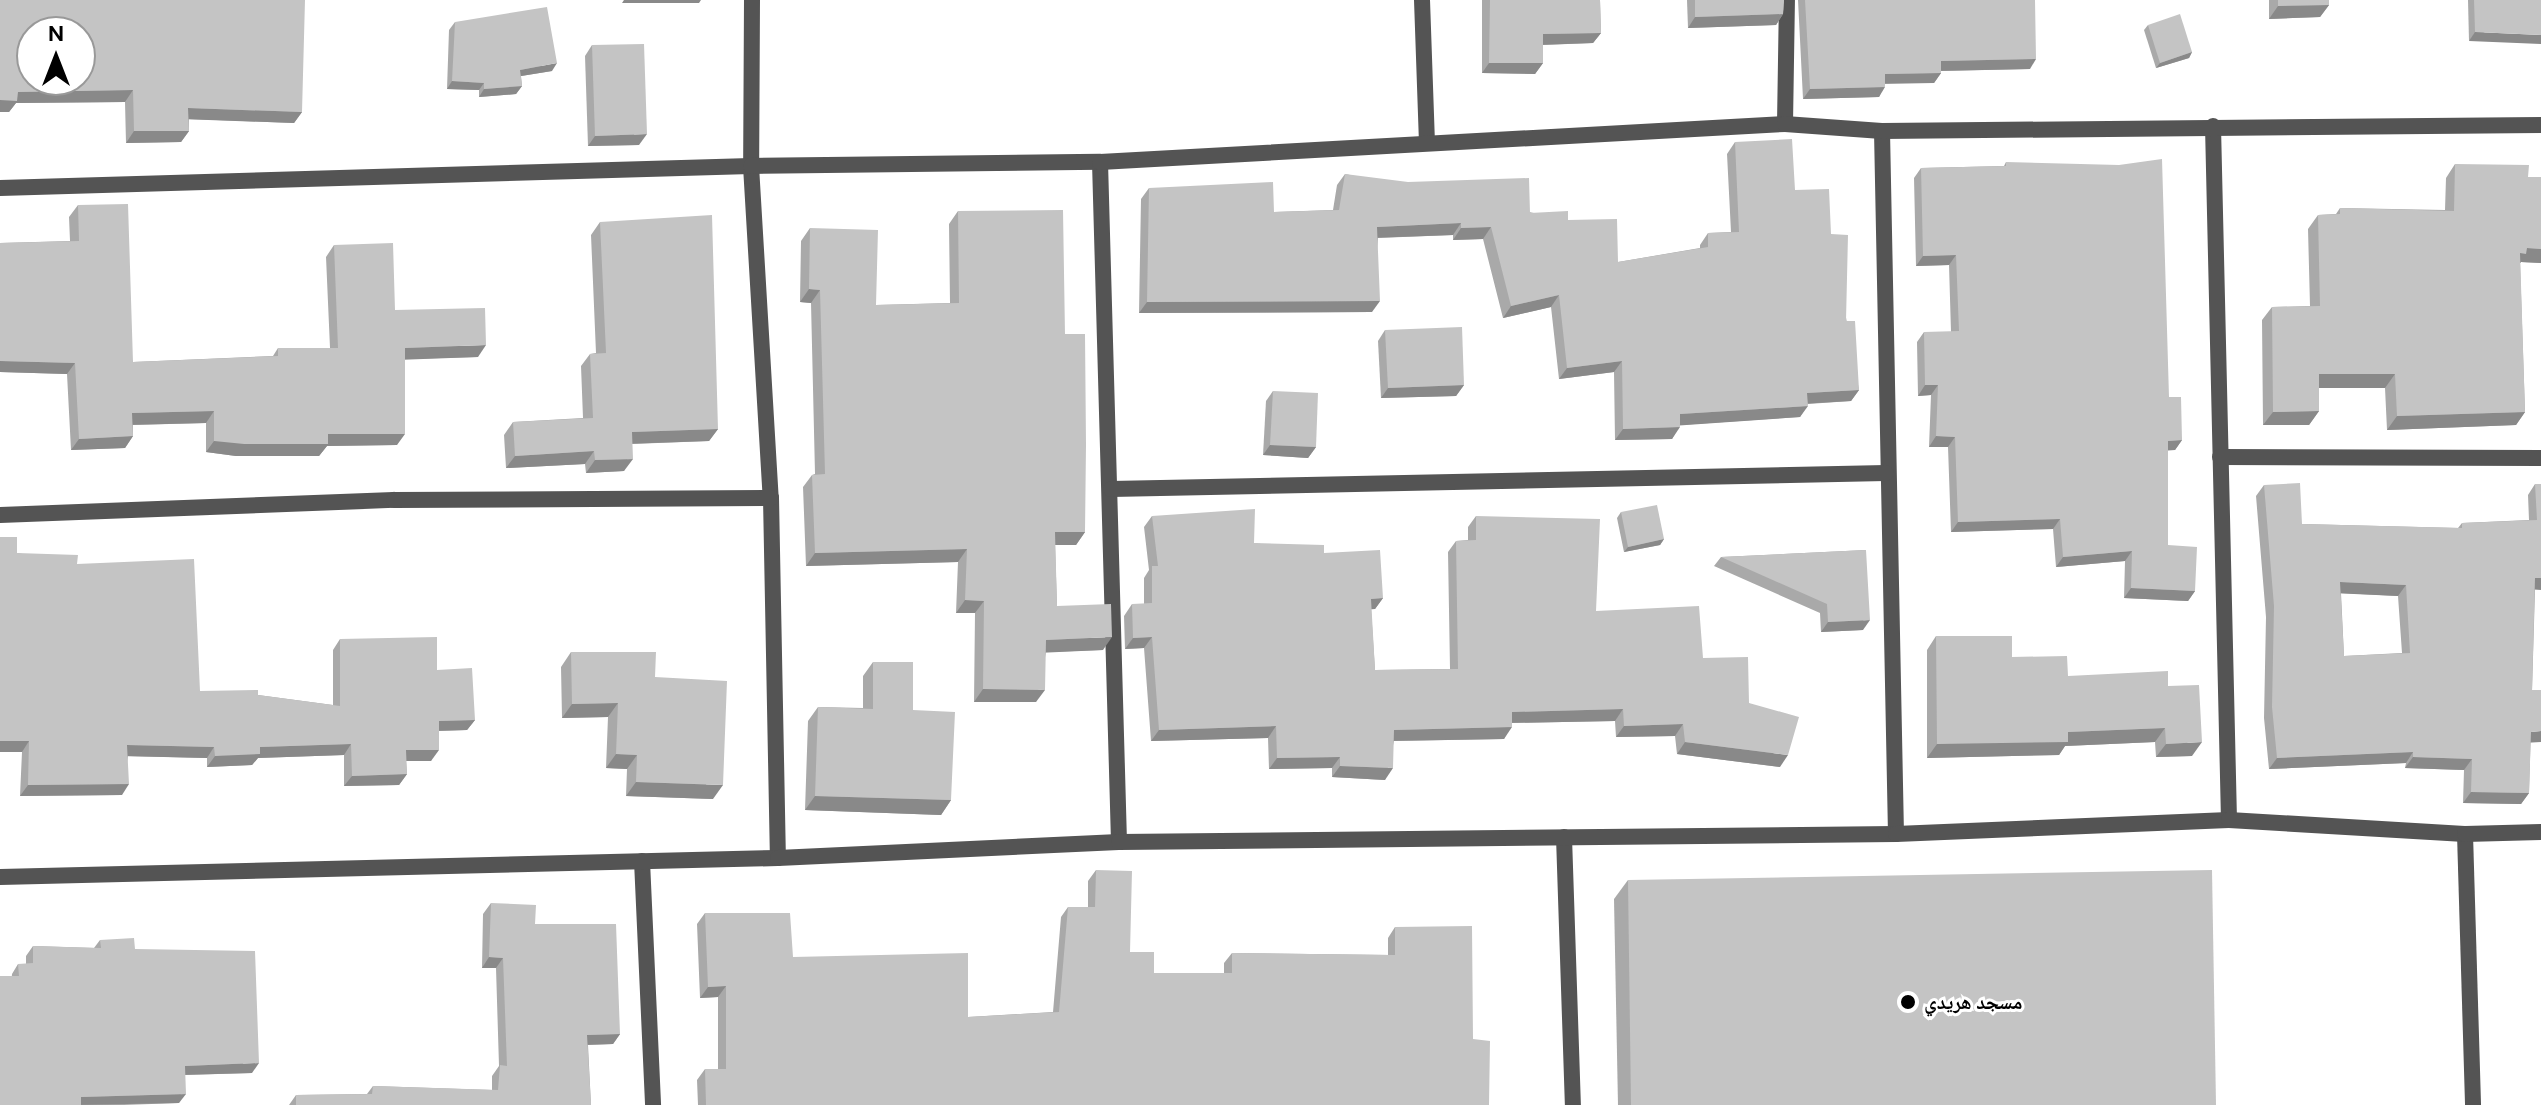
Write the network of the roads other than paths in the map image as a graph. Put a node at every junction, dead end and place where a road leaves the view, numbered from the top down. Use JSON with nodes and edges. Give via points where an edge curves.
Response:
{"nodes":[{"id":1,"x":752,"y":0,"type":"edge"},
{"id":2,"x":1422,"y":0,"type":"edge"},
{"id":3,"x":1787,"y":0,"type":"edge"},
{"id":4,"x":1785,"y":124,"type":"junction"},
{"id":5,"x":2541,"y":125,"type":"edge"},
{"id":6,"x":2213,"y":126,"type":"junction"},
{"id":7,"x":1882,"y":131,"type":"junction"},
{"id":8,"x":1427,"y":143,"type":"junction"},
{"id":9,"x":1100,"y":162,"type":"junction"},
{"id":10,"x":751,"y":166,"type":"junction"},
{"id":11,"x":0,"y":188,"type":"edge"},
{"id":12,"x":2220,"y":457,"type":"junction"},
{"id":13,"x":2541,"y":458,"type":"edge"},
{"id":14,"x":1886,"y":473,"type":"junction"},
{"id":15,"x":1111,"y":489,"type":"junction"},
{"id":16,"x":771,"y":498,"type":"junction"},
{"id":17,"x":0,"y":515,"type":"edge"},
{"id":18,"x":2229,"y":820,"type":"junction"},
{"id":19,"x":2541,"y":832,"type":"edge"},
{"id":20,"x":1896,"y":834,"type":"junction"},
{"id":21,"x":2465,"y":834,"type":"junction"},
{"id":22,"x":1564,"y":837,"type":"junction"},
{"id":23,"x":1119,"y":842,"type":"junction"},
{"id":24,"x":778,"y":858,"type":"junction"},
{"id":25,"x":642,"y":861,"type":"junction"},
{"id":26,"x":0,"y":877,"type":"edge"},
{"id":27,"x":653,"y":1105,"type":"edge"},
{"id":28,"x":1573,"y":1105,"type":"edge"},
{"id":29,"x":2473,"y":1105,"type":"edge"}],
"edges":[{"from":1,"to":10,"type":"street"},
{"from":2,"to":8,"type":"street"},
{"from":3,"to":4,"type":"street"},
{"from":4,"to":7,"type":"street"},
{"from":4,"to":8,"type":"street"},
{"from":5,"to":6,"type":"street"},
{"from":6,"to":7,"type":"street"},
{"from":6,"to":12,"type":"street"},
{"from":7,"to":14,"type":"street"},
{"from":8,"to":9,"type":"street"},
{"from":9,"to":10,"type":"street"},
{"from":9,"to":15,"type":"street"},
{"from":10,"to":11,"type":"street"},
{"from":10,"to":16,"type":"street"},
{"from":12,"to":13,"type":"street"},
{"from":12,"to":18,"type":"street"},
{"from":14,"to":15,"type":"street"},
{"from":14,"to":20,"type":"street"},
{"from":15,"to":23,"type":"street"},
{"from":16,"to":17,"type":"street","via":[[394,500]]},
{"from":16,"to":24,"type":"street"},
{"from":18,"to":20,"type":"street"},
{"from":18,"to":21,"type":"street"},
{"from":19,"to":21,"type":"street"},
{"from":20,"to":22,"type":"street"},
{"from":21,"to":29,"type":"street"},
{"from":22,"to":23,"type":"street"},
{"from":22,"to":28,"type":"street"},
{"from":23,"to":24,"type":"street"},
{"from":24,"to":25,"type":"street"},
{"from":25,"to":26,"type":"street"},
{"from":25,"to":27,"type":"street"}]}
